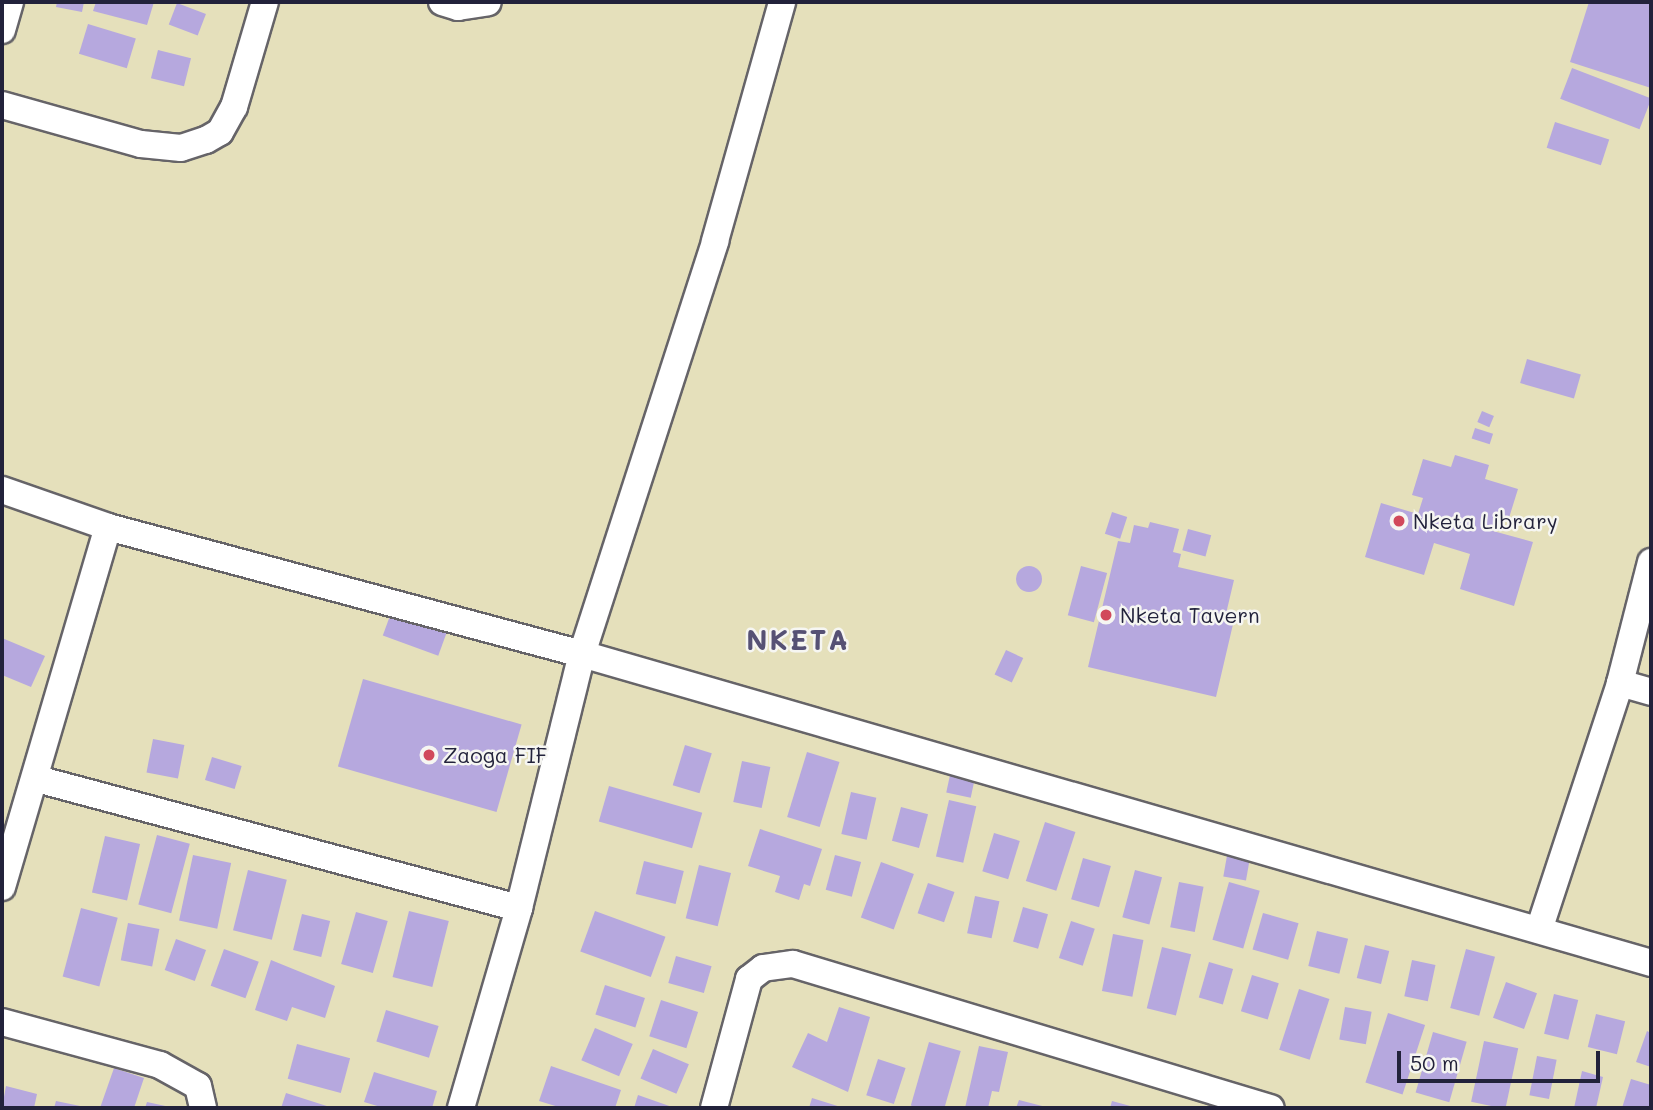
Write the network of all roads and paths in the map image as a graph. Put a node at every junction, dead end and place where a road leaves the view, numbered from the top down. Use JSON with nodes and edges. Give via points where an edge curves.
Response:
{"nodes":[{"id":1,"x":10,"y":2,"type":"edge"},
{"id":2,"x":265,"y":2,"type":"edge"},
{"id":3,"x":442,"y":2,"type":"edge"},
{"id":4,"x":488,"y":2,"type":"edge"},
{"id":5,"x":782,"y":2,"type":"edge"},
{"id":6,"x":2,"y":30,"type":"edge"},
{"id":7,"x":2,"y":106,"type":"edge"},
{"id":8,"x":2,"y":490,"type":"edge"},
{"id":9,"x":108,"y":527,"type":"junction"},
{"id":10,"x":1651,"y":562,"type":"edge"},
{"id":11,"x":582,"y":654,"type":"junction"},
{"id":12,"x":1620,"y":683,"type":"junction"},
{"id":13,"x":1651,"y":692,"type":"edge"},
{"id":14,"x":37,"y":779,"type":"junction"},
{"id":15,"x":2,"y":887,"type":"edge"},
{"id":16,"x":519,"y":908,"type":"junction"},
{"id":17,"x":1539,"y":930,"type":"junction"},
{"id":18,"x":1651,"y":963,"type":"edge"},
{"id":19,"x":2,"y":1022,"type":"edge"},
{"id":20,"x":203,"y":1108,"type":"edge"},
{"id":21,"x":461,"y":1108,"type":"edge"},
{"id":22,"x":714,"y":1108,"type":"edge"},
{"id":23,"x":1270,"y":1108,"type":"edge"}],
"edges":[{"from":1,"to":6,"type":"street"},
{"from":2,"to":7,"type":"street","via":[[234,107],[220,132],[206,141],[181,148],[141,144]]},
{"from":3,"to":4,"type":"street","via":[[458,7]]},
{"from":5,"to":11,"type":"street","via":[[715,241]]},
{"from":8,"to":9,"type":"street"},
{"from":9,"to":11,"type":"street"},
{"from":9,"to":14,"type":"street"},
{"from":10,"to":12,"type":"street"},
{"from":11,"to":16,"type":"street"},
{"from":11,"to":17,"type":"street"},
{"from":12,"to":13,"type":"street"},
{"from":12,"to":17,"type":"street"},
{"from":14,"to":15,"type":"street"},
{"from":14,"to":16,"type":"street"},
{"from":16,"to":21,"type":"street"},
{"from":17,"to":18,"type":"street"},
{"from":19,"to":20,"type":"street","via":[[160,1065],[198,1086]]},
{"from":22,"to":23,"type":"street","via":[[749,979],[763,968],[793,964]]}]}
